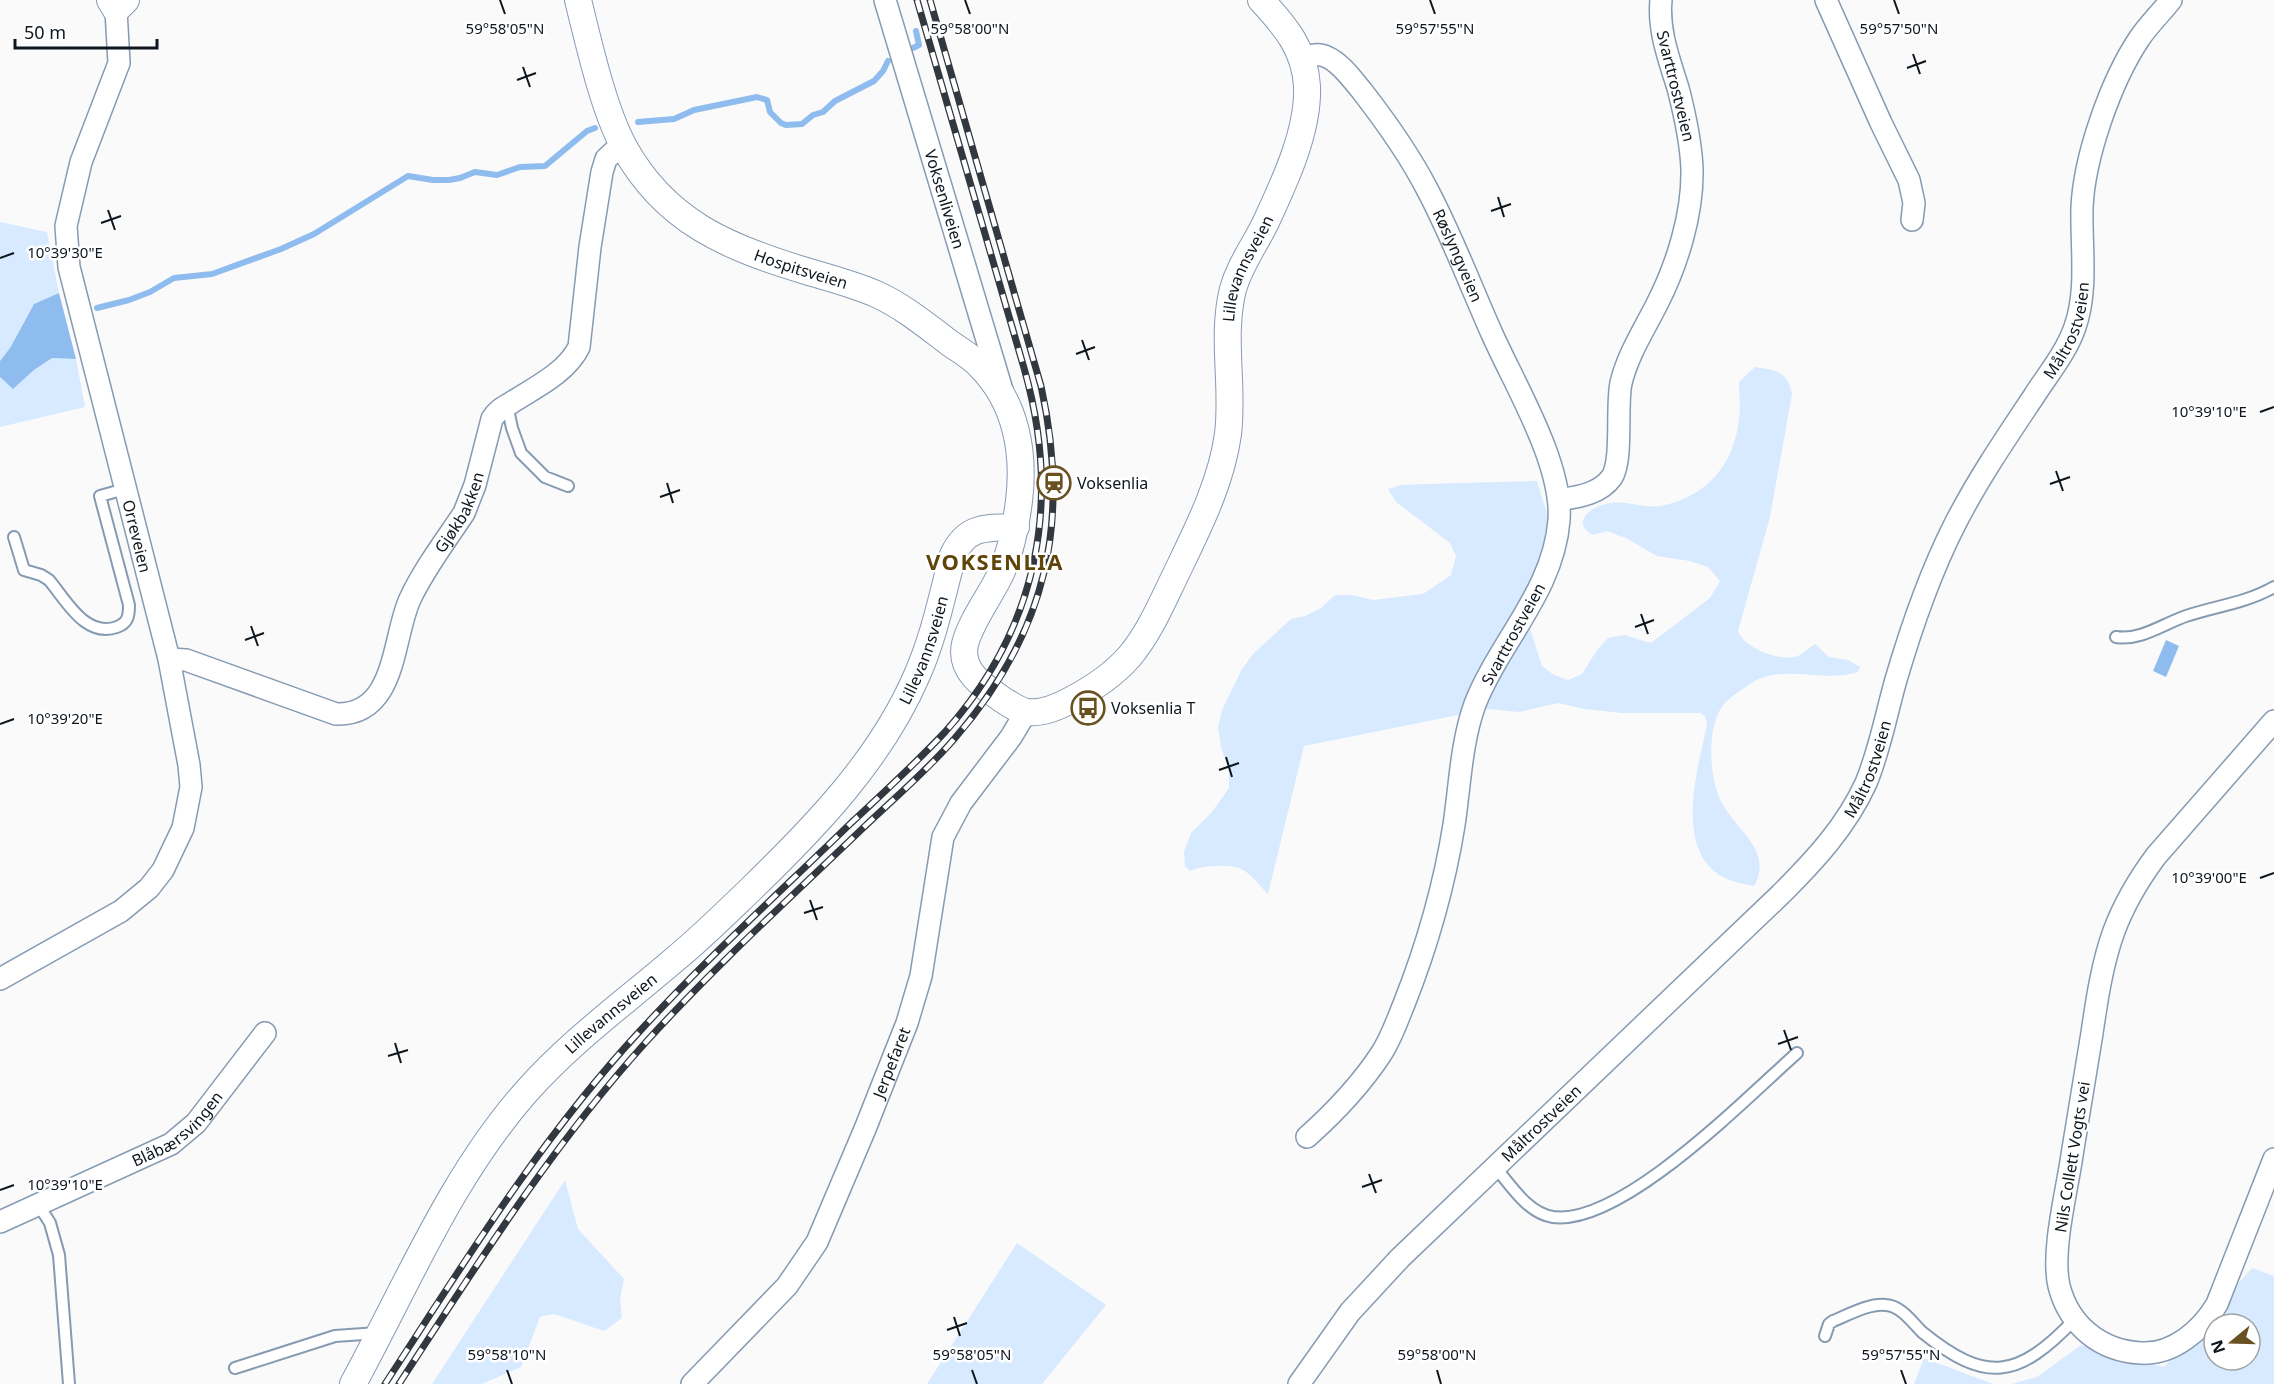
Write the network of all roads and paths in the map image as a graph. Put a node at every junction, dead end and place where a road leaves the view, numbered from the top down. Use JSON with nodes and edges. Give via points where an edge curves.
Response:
{"nodes":[{"id":1,"x":578,"y":0,"type":"edge"},
{"id":2,"x":885,"y":0,"type":"edge"},
{"id":3,"x":1261,"y":0,"type":"edge"},
{"id":4,"x":1661,"y":0,"type":"edge"},
{"id":5,"x":1826,"y":0,"type":"edge"},
{"id":6,"x":2171,"y":0,"type":"edge"},
{"id":7,"x":118,"y":4,"type":"edge"},
{"id":8,"x":1302,"y":58,"type":"junction"},
{"id":9,"x":622,"y":144,"type":"junction"},
{"id":10,"x":1912,"y":220,"type":"dead end"},
{"id":11,"x":1005,"y":400,"type":"junction"},
{"id":12,"x":510,"y":403,"type":"junction"},
{"id":13,"x":568,"y":486,"type":"dead end"},
{"id":14,"x":125,"y":489,"type":"junction"},
{"id":15,"x":1559,"y":500,"type":"junction"},
{"id":16,"x":1016,"y":527,"type":"junction"},
{"id":17,"x":14,"y":537,"type":"dead end"},
{"id":18,"x":2274,"y":587,"type":"edge"},
{"id":19,"x":2116,"y":637,"type":"dead end"},
{"id":20,"x":169,"y":659,"type":"junction"},
{"id":21,"x":1026,"y":712,"type":"junction"},
{"id":22,"x":2274,"y":721,"type":"edge"},
{"id":23,"x":0,"y":979,"type":"edge"},
{"id":24,"x":265,"y":1034,"type":"dead end"},
{"id":25,"x":1797,"y":1053,"type":"dead end"},
{"id":26,"x":1307,"y":1137,"type":"dead end"},
{"id":27,"x":2274,"y":1160,"type":"edge"},
{"id":28,"x":1495,"y":1167,"type":"junction"},
{"id":29,"x":38,"y":1204,"type":"junction"},
{"id":30,"x":0,"y":1222,"type":"edge"},
{"id":31,"x":2075,"y":1319,"type":"junction"},
{"id":32,"x":381,"y":1333,"type":"junction"},
{"id":33,"x":1825,"y":1336,"type":"dead end"},
{"id":34,"x":235,"y":1368,"type":"dead end"},
{"id":35,"x":69,"y":1384,"type":"edge"},
{"id":36,"x":353,"y":1384,"type":"edge"},
{"id":37,"x":692,"y":1384,"type":"edge"},
{"id":38,"x":1299,"y":1384,"type":"edge"}],
"edges":[{"from":1,"to":9,"type":"street","name":"Hospitsveien"},
{"from":2,"to":11,"type":"street","name":"Voksenliveien"},
{"from":3,"to":8,"type":"street","name":"Lillevannsveien","via":[[1285,26]]},
{"from":4,"to":15,"type":"street","name":"Svarttrostveien","via":[[1661,30],[1690,146],[1691,192],[1687,214],[1672,270],[1625,368],[1612,477],[1597,490]]},
{"from":5,"to":10,"type":"street","via":[[1909,180],[1914,202]]},
{"from":6,"to":28,"type":"street","name":"Måltrostveien","via":[[2140,38],[2119,74],[2093,147],[2082,204],[2082,285],[2075,328],[1974,487],[1928,579],[1872,766],[1854,806],[1821,854]]},
{"from":7,"to":14,"type":"street","name":"Orreveien","via":[[119,63],[81,162],[66,226],[69,267]]},
{"from":8,"to":15,"type":"street","name":"Røslyngveien","via":[[1320,55],[1340,67],[1381,116],[1416,168],[1544,445]]},
{"from":8,"to":21,"type":"street","name":"Lillevannsveien","via":[[1307,99],[1301,135],[1234,289],[1228,322],[1228,432],[1213,493],[1196,534],[1144,635],[1126,660],[1077,697],[1051,709]]},
{"from":9,"to":11,"type":"street","name":"Hospitsveien","via":[[657,193],[700,229],[723,242],[858,287],[900,307],[979,364]]},
{"from":9,"to":12,"type":"street","name":"Gjøkbakken","via":[[606,159],[602,172],[579,347],[567,364]]},
{"from":11,"to":16,"type":"street","name":"Hospitsveien","via":[[1019,444],[1022,479]]},
{"from":12,"to":13,"type":"lane","via":[[509,414],[521,453],[545,477]]},
{"from":12,"to":20,"type":"street","name":"Gjøkbakken","via":[[492,419],[464,513],[409,601],[387,678],[364,708],[336,714],[186,660]]},
{"from":14,"to":17,"type":"lane","via":[[100,496],[129,605],[129,617],[116,628],[102,630],[86,624],[49,580],[24,570]]},
{"from":14,"to":20,"type":"street","name":"Orreveien"},
{"from":15,"to":26,"type":"street","name":"Svarttrostveien","via":[[1557,542],[1547,573],[1489,672],[1470,719],[1437,908],[1415,975],[1383,1052],[1337,1109]]},
{"from":16,"to":21,"type":"street","via":[[1001,574],[970,632],[964,655],[977,680]]},
{"from":16,"to":32,"type":"street","name":"Lillevannsveien","via":[[978,530],[957,546],[916,678],[879,744],[830,808],[719,920],[570,1047],[526,1092],[467,1172]]},
{"from":18,"to":19,"type":"lane","via":[[2242,602],[2187,616],[2137,636]]},
{"from":20,"to":23,"type":"street","name":"Orreveien","via":[[191,787],[188,811],[174,850],[149,888],[121,911]]},
{"from":21,"to":37,"type":"street","name":"Jerpefaret","via":[[961,803],[943,837],[921,976],[907,1023],[817,1242],[787,1287]]},
{"from":22,"to":31,"type":"street","name":"Nils Collett Vogts vei","via":[[2156,856],[2114,932],[2098,994],[2059,1242],[2059,1285]]},
{"from":24,"to":29,"type":"street","name":"Blåbærsvingen","via":[[196,1123],[178,1138],[145,1157]]},
{"from":25,"to":28,"type":"lane","via":[[1675,1160],[1599,1208],[1566,1217],[1543,1214],[1518,1194]]},
{"from":27,"to":31,"type":"street","name":"Nils Collett Vogts vei","via":[[2217,1304],[2194,1332],[2170,1347],[2143,1353],[2101,1343]]},
{"from":28,"to":38,"type":"street","name":"Måltrostveien","via":[[1350,1312]]},
{"from":29,"to":30,"type":"street","name":"Blåbærsvingen"},
{"from":29,"to":35,"type":"lane","via":[[50,1223],[58,1255]]},
{"from":31,"to":33,"type":"lane","via":[[2036,1356],[2003,1372],[1983,1370],[1956,1360],[1899,1310],[1886,1305],[1833,1321]]},
{"from":32,"to":34,"type":"lane","via":[[335,1336]]},
{"from":32,"to":36,"type":"street","name":"Lillevannsveien"}]}
